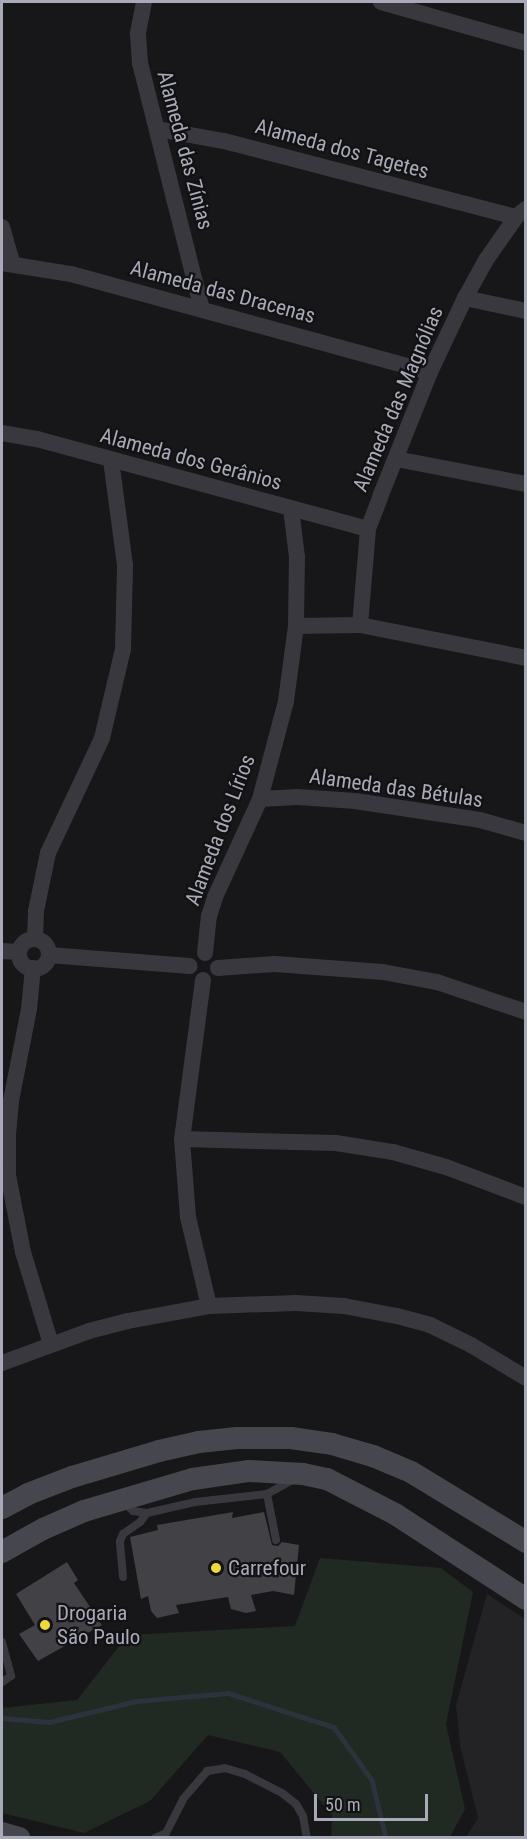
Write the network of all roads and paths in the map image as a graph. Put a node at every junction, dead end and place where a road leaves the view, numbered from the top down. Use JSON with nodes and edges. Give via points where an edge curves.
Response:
{"nodes":[{"id":1,"x":144,"y":2,"type":"edge"},
{"id":2,"x":381,"y":2,"type":"edge"},
{"id":3,"x":525,"y":43,"type":"edge"},
{"id":4,"x":157,"y":129,"type":"junction"},
{"id":5,"x":520,"y":213,"type":"edge"},
{"id":6,"x":2,"y":227,"type":"edge"},
{"id":7,"x":7,"y":263,"type":"edge"},
{"id":8,"x":465,"y":298,"type":"junction"},
{"id":9,"x":202,"y":309,"type":"junction"},
{"id":10,"x":525,"y":311,"type":"edge"},
{"id":11,"x":430,"y":372,"type":"junction"},
{"id":12,"x":2,"y":432,"type":"edge"},
{"id":13,"x":396,"y":459,"type":"junction"},
{"id":14,"x":111,"y":460,"type":"junction"},
{"id":15,"x":525,"y":484,"type":"edge"},
{"id":16,"x":291,"y":509,"type":"junction"},
{"id":17,"x":368,"y":529,"type":"junction"},
{"id":18,"x":360,"y":625,"type":"junction"},
{"id":19,"x":296,"y":626,"type":"junction"},
{"id":20,"x":525,"y":658,"type":"edge"},
{"id":21,"x":260,"y":799,"type":"junction"},
{"id":22,"x":525,"y":833,"type":"edge"},
{"id":23,"x":35,"y":939,"type":"junction"},
{"id":24,"x":2,"y":951,"type":"edge"},
{"id":25,"x":20,"y":952,"type":"junction"},
{"id":26,"x":205,"y":953,"type":"junction"},
{"id":27,"x":49,"y":955,"type":"junction"},
{"id":28,"x":190,"y":966,"type":"junction"},
{"id":29,"x":218,"y":968,"type":"junction"},
{"id":30,"x":33,"y":969,"type":"junction"},
{"id":31,"x":203,"y":980,"type":"junction"},
{"id":32,"x":525,"y":1012,"type":"edge"},
{"id":33,"x":182,"y":1139,"type":"junction"},
{"id":34,"x":525,"y":1197,"type":"edge"},
{"id":35,"x":208,"y":1306,"type":"junction"},
{"id":36,"x":51,"y":1344,"type":"junction"},
{"id":37,"x":2,"y":1363,"type":"edge"},
{"id":38,"x":525,"y":1378,"type":"edge"},
{"id":39,"x":303,"y":1474,"type":"junction"},
{"id":40,"x":267,"y":1494,"type":"junction"},
{"id":41,"x":121,"y":1498,"type":"junction"},
{"id":42,"x":2,"y":1508,"type":"edge"},
{"id":43,"x":147,"y":1513,"type":"junction"},
{"id":44,"x":276,"y":1540,"type":"dead end"},
{"id":45,"x":525,"y":1542,"type":"edge"},
{"id":46,"x":2,"y":1552,"type":"edge"},
{"id":47,"x":123,"y":1577,"type":"dead end"},
{"id":48,"x":525,"y":1599,"type":"edge"},
{"id":49,"x":2,"y":1642,"type":"edge"},
{"id":50,"x":2,"y":1682,"type":"edge"},
{"id":51,"x":2,"y":1833,"type":"edge"},
{"id":52,"x":19,"y":1838,"type":"edge"},
{"id":53,"x":155,"y":1838,"type":"edge"},
{"id":54,"x":307,"y":1838,"type":"edge"}],
"edges":[{"from":1,"to":4,"type":"street","name":"Alameda das Zínias","via":[[138,34],[140,63]]},
{"from":2,"to":3,"type":"street"},
{"from":4,"to":5,"type":"street","name":"Alameda dos Tagetes","via":[[224,141]]},
{"from":4,"to":9,"type":"street","name":"Alameda das Zínias"},
{"from":5,"to":8,"type":"street","name":"Alameda das Magnólias","via":[[486,260]]},
{"from":6,"to":7,"type":"street"},
{"from":7,"to":9,"type":"street","name":"Alameda das Dracenas","via":[[71,274]]},
{"from":8,"to":10,"type":"street"},
{"from":8,"to":11,"type":"street","name":"Alameda das Magnólias"},
{"from":9,"to":11,"type":"street","name":"Alameda das Dracenas"},
{"from":11,"to":13,"type":"street","name":"Alameda das Magnólias"},
{"from":12,"to":14,"type":"street","name":"Alameda dos Gerânios"},
{"from":13,"to":15,"type":"street"},
{"from":13,"to":17,"type":"street","name":"Alameda das Magnólias"},
{"from":14,"to":16,"type":"street","name":"Alameda dos Gerânios"},
{"from":14,"to":23,"type":"street","via":[[125,565],[123,649],[102,738],[48,853],[36,911]]},
{"from":16,"to":17,"type":"street","name":"Alameda dos Gerânios"},
{"from":16,"to":19,"type":"street","name":"Alameda dos Lírios","via":[[297,557]]},
{"from":17,"to":18,"type":"street","name":"Alameda das Magnólias"},
{"from":18,"to":19,"type":"street"},
{"from":18,"to":20,"type":"street"},
{"from":19,"to":21,"type":"street","name":"Alameda dos Lírios","via":[[280,729]]},
{"from":21,"to":22,"type":"street","name":"Alameda das Bétulas","via":[[355,801],[480,820]]},
{"from":21,"to":26,"type":"street","name":"Alameda dos Lírios","via":[[215,897]]},
{"from":23,"to":25,"type":"street","via":[[25,942]]},
{"from":23,"to":27,"type":"street","via":[[46,944]]},
{"from":24,"to":25,"type":"street"},
{"from":25,"to":30,"type":"street","via":[[23,963]]},
{"from":26,"to":28,"type":"street","via":[[195,956]]},
{"from":26,"to":29,"type":"street","via":[[214,957]]},
{"from":27,"to":28,"type":"street"},
{"from":27,"to":30,"type":"street","via":[[44,965]]},
{"from":28,"to":31,"type":"street","via":[[194,976]]},
{"from":29,"to":31,"type":"street","via":[[213,977]]},
{"from":29,"to":32,"type":"street","via":[[275,964],[383,972],[437,982]]},
{"from":30,"to":36,"type":"street","via":[[11,1101],[8,1175],[23,1252]]},
{"from":31,"to":33,"type":"street"},
{"from":33,"to":34,"type":"street","via":[[336,1143],[393,1152]]},
{"from":33,"to":35,"type":"street","via":[[188,1217]]},
{"from":35,"to":36,"type":"street","via":[[89,1331]]},
{"from":35,"to":38,"type":"street","via":[[296,1303],[345,1306],[397,1316],[430,1325]]},
{"from":36,"to":37,"type":"street"},
{"from":39,"to":40,"type":"lane"},
{"from":39,"to":41,"type":"main road","via":[[249,1471],[193,1479]]},
{"from":39,"to":48,"type":"main road","via":[[327,1479],[395,1514]]},
{"from":40,"to":43,"type":"lane","via":[[195,1502]]},
{"from":40,"to":44,"type":"lane"},
{"from":41,"to":43,"type":"lane","via":[[133,1511]]},
{"from":41,"to":46,"type":"main road","via":[[43,1529]]},
{"from":42,"to":45,"type":"main road","via":[[72,1478],[159,1451],[237,1438],[291,1438],[332,1444],[411,1472]]},
{"from":43,"to":47,"type":"lane","via":[[120,1541]]},
{"from":49,"to":50,"type":"lane","via":[[11,1676]]},
{"from":51,"to":52,"type":"main road"},
{"from":53,"to":54,"type":"lane","via":[[166,1833],[183,1800],[207,1771],[225,1768],[282,1793],[296,1804]]}]}
